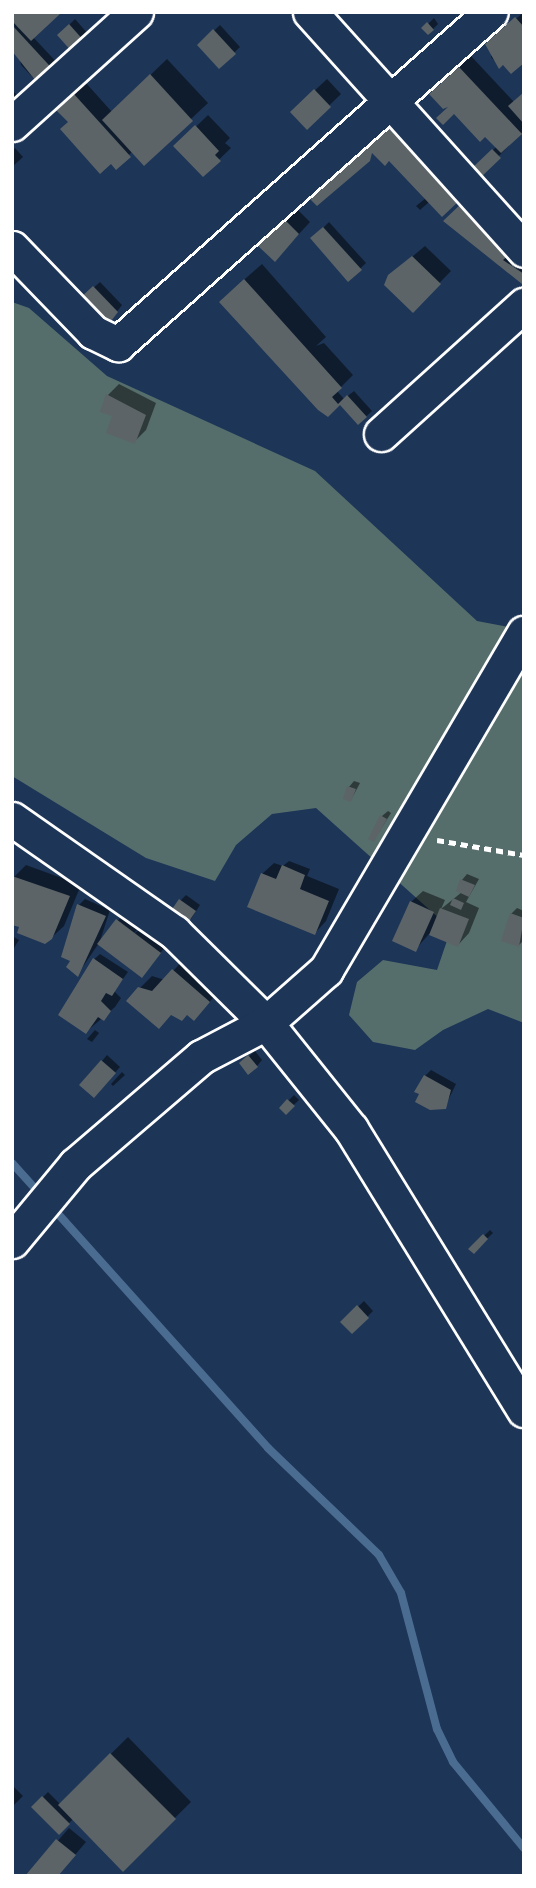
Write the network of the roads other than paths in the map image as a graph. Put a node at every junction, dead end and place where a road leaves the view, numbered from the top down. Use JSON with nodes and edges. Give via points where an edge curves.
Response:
{"nodes":[{"id":1,"x":136,"y":12,"type":"edge"},
{"id":2,"x":310,"y":12,"type":"edge"},
{"id":3,"x":491,"y":12,"type":"edge"},
{"id":4,"x":390,"y":101,"type":"junction"},
{"id":5,"x":12,"y":124,"type":"edge"},
{"id":6,"x":12,"y":248,"type":"edge"},
{"id":7,"x":524,"y":250,"type":"edge"},
{"id":8,"x":524,"y":305,"type":"edge"},
{"id":9,"x":381,"y":434,"type":"dead end"},
{"id":10,"x":524,"y":633,"type":"edge"},
{"id":11,"x":12,"y":819,"type":"edge"},
{"id":12,"x":267,"y":1023,"type":"junction"},
{"id":13,"x":12,"y":1241,"type":"edge"},
{"id":14,"x":524,"y":1410,"type":"edge"}],
"edges":[{"from":1,"to":5,"type":"street"},
{"from":2,"to":4,"type":"street"},
{"from":3,"to":4,"type":"street"},
{"from":4,"to":6,"type":"street","via":[[118,344],[93,332]]},
{"from":4,"to":7,"type":"street"},
{"from":8,"to":9,"type":"street"},
{"from":10,"to":12,"type":"street","via":[[326,970]]},
{"from":11,"to":12,"type":"street","via":[[174,932]]},
{"from":12,"to":13,"type":"street","via":[[191,1066],[75,1165]]},
{"from":12,"to":14,"type":"street","via":[[351,1129]]}]}
